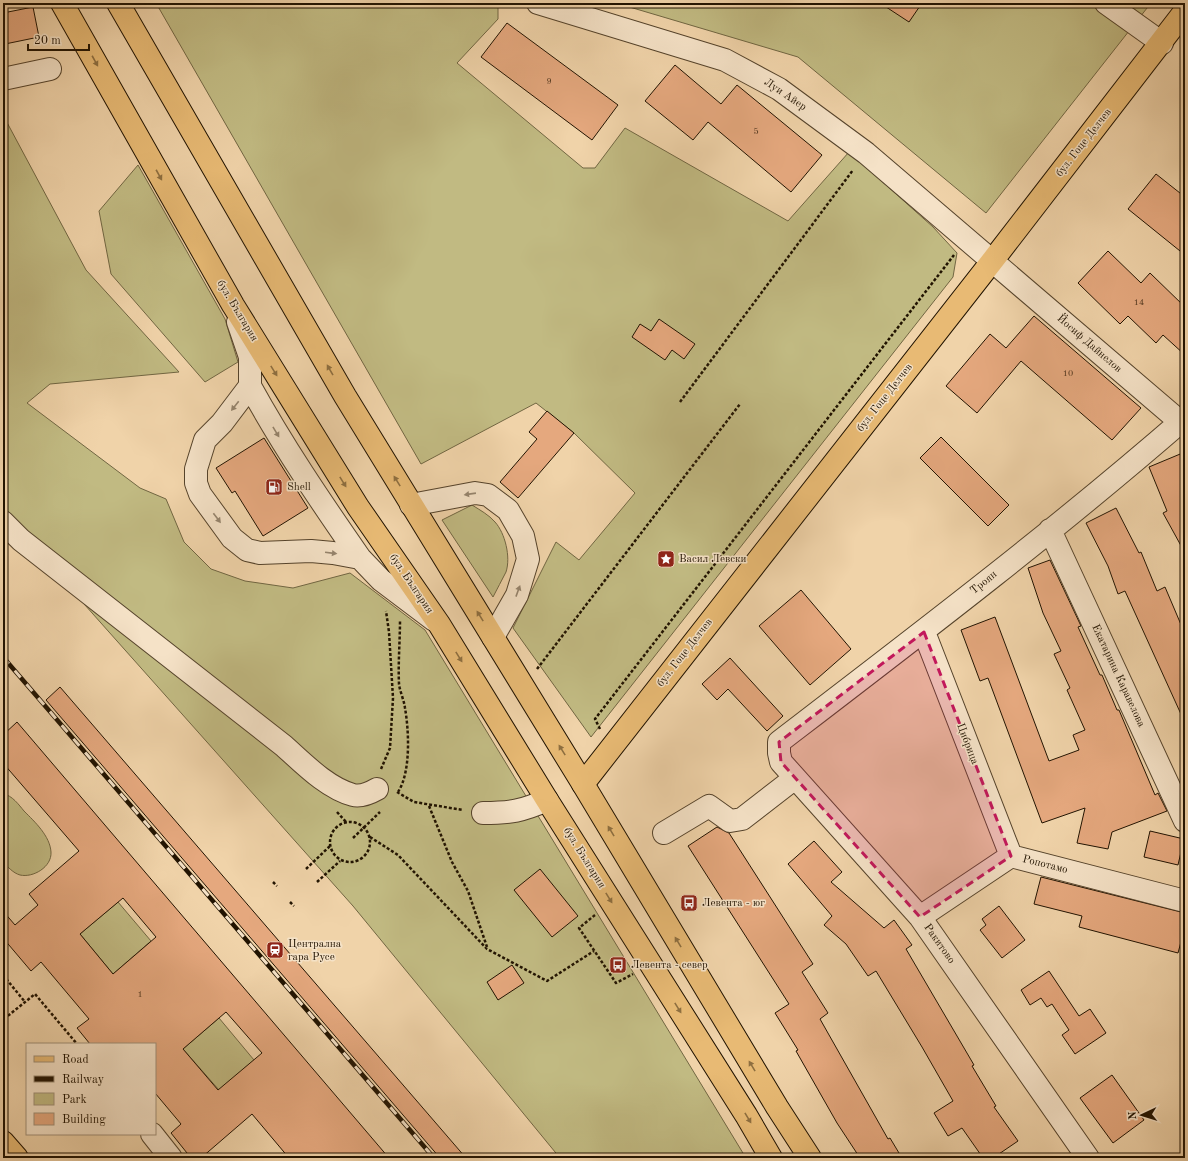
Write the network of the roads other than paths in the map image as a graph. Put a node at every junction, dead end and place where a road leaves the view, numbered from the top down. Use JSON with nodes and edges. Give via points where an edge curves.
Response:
{"nodes":[{"id":1,"x":62,"y":3,"type":"edge"},
{"id":2,"x":118,"y":3,"type":"edge"},
{"id":3,"x":538,"y":3,"type":"edge"},
{"id":4,"x":1106,"y":3,"type":"edge"},
{"id":5,"x":1185,"y":11,"type":"edge"},
{"id":6,"x":1162,"y":43,"type":"junction"},
{"id":7,"x":50,"y":69,"type":"dead end"},
{"id":8,"x":3,"y":79,"type":"edge"},
{"id":9,"x":993,"y":260,"type":"junction"},
{"id":10,"x":233,"y":305,"type":"junction"},
{"id":11,"x":250,"y":386,"type":"junction"},
{"id":12,"x":1184,"y":422,"type":"edge"},
{"id":13,"x":411,"y":505,"type":"junction"},
{"id":14,"x":3,"y":522,"type":"edge"},
{"id":15,"x":1050,"y":530,"type":"junction"},
{"id":16,"x":360,"y":558,"type":"junction"},
{"id":17,"x":439,"y":624,"type":"junction"},
{"id":18,"x":924,"y":632,"type":"junction"},
{"id":19,"x":493,"y":637,"type":"junction"},
{"id":20,"x":779,"y":742,"type":"joint"},
{"id":21,"x":795,"y":778,"type":"junction"},
{"id":22,"x":583,"y":784,"type":"junction"},
{"id":23,"x":377,"y":789,"type":"road end"},
{"id":24,"x":547,"y":800,"type":"junction"},
{"id":25,"x":483,"y":813,"type":"road end"},
{"id":26,"x":1185,"y":821,"type":"edge"},
{"id":27,"x":664,"y":833,"type":"dead end"},
{"id":28,"x":1011,"y":856,"type":"junction"},
{"id":29,"x":1185,"y":900,"type":"edge"},
{"id":30,"x":920,"y":917,"type":"junction"},
{"id":31,"x":153,"y":1135,"type":"edge"},
{"id":32,"x":3,"y":1142,"type":"edge"},
{"id":33,"x":17,"y":1158,"type":"edge"},
{"id":34,"x":171,"y":1158,"type":"edge"},
{"id":35,"x":771,"y":1158,"type":"edge"},
{"id":36,"x":810,"y":1158,"type":"edge"},
{"id":37,"x":1088,"y":1158,"type":"edge"}],
"edges":[{"from":1,"to":10,"type":"main road","name":"бул. България","one_way":true},
{"from":13,"to":2,"type":"main road","one_way":true,"via":[[345,396]]},
{"from":3,"to":9,"type":"street","name":"Луи Айер","via":[[726,60],[780,89],[866,153]]},
{"from":4,"to":6,"type":"street"},
{"from":5,"to":6,"type":"main road","name":"бул. Гоце Делчев"},
{"from":6,"to":9,"type":"main road","name":"бул. Гоце Делчев"},
{"from":7,"to":8,"type":"street"},
{"from":9,"to":12,"type":"street","name":"Йосиф Дайнелов"},
{"from":9,"to":22,"type":"main road","name":"бул. Гоце Делчев"},
{"from":10,"to":11,"type":"street","via":[[250,357]]},
{"from":10,"to":17,"type":"main road","name":"бул. България","one_way":true,"via":[[358,507]]},
{"from":11,"to":16,"type":"street","one_way":true,"via":[[275,431]]},
{"from":11,"to":16,"type":"street","one_way":true,"via":[[205,440],[196,469],[196,484],[200,494],[232,538],[247,550],[260,553],[319,551]]},
{"from":12,"to":15,"type":"street","name":"Троян"},
{"from":19,"to":13,"type":"main road","one_way":true},
{"from":19,"to":13,"type":"street","one_way":true,"via":[[517,595],[528,559],[523,536],[508,510],[488,495],[475,493]]},
{"from":14,"to":23,"type":"street","via":[[21,540],[284,746],[323,780],[354,795],[367,794]]},
{"from":15,"to":18,"type":"street","name":"Троян"},
{"from":15,"to":26,"type":"street","name":"Екатарина Каравелова"},
{"from":16,"to":17,"type":"street","via":[[381,580]]},
{"from":17,"to":24,"type":"main road","name":"бул. България","one_way":true},
{"from":18,"to":20,"type":"street","name":"Троян"},
{"from":18,"to":28,"type":"street","name":"Цибрица"},
{"from":22,"to":19,"type":"main road","one_way":true},
{"from":20,"to":21,"type":"street","name":"Ракитово","via":[[781,762]]},
{"from":21,"to":27,"type":"street","via":[[742,819],[730,821],[710,806]]},
{"from":21,"to":30,"type":"street","name":"Ракитово"},
{"from":36,"to":22,"type":"main road","one_way":true},
{"from":24,"to":25,"type":"street","via":[[524,810]]},
{"from":24,"to":35,"type":"main road","name":"бул. България","one_way":true},
{"from":28,"to":29,"type":"street","name":"Ропотамо"},
{"from":28,"to":30,"type":"street","name":"Ропотамо"},
{"from":30,"to":37,"type":"street","name":"Ракитово"},
{"from":31,"to":34,"type":"street"},
{"from":32,"to":33,"type":"main road"}]}
